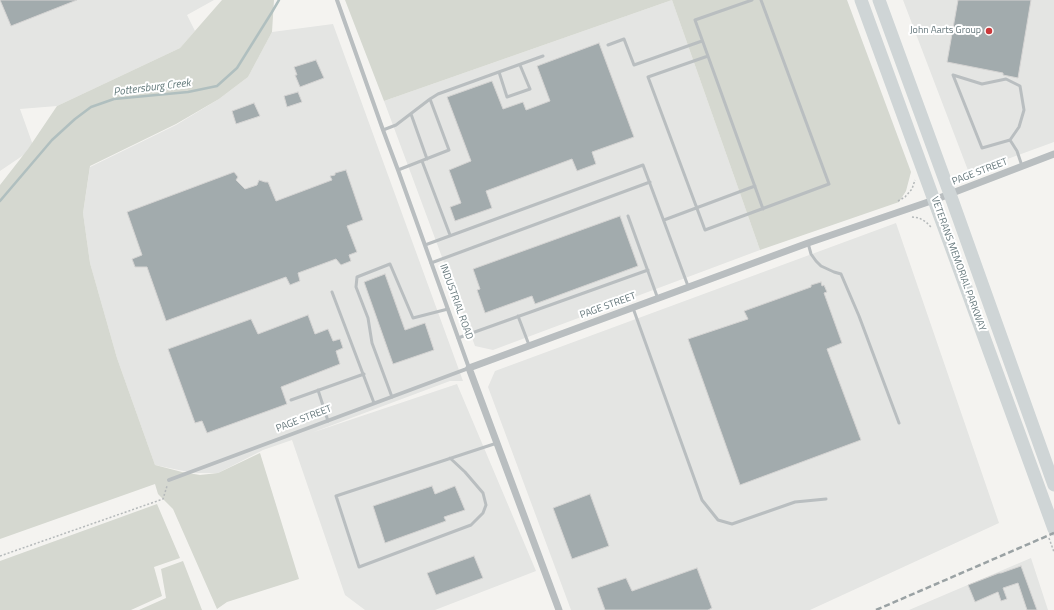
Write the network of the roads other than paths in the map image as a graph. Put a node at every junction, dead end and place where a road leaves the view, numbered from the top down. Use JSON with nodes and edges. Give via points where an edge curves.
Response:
{"nodes":[{"id":1,"x":337,"y":0,"type":"edge"},
{"id":2,"x":752,"y":0,"type":"edge"},
{"id":3,"x":761,"y":0,"type":"edge"},
{"id":4,"x":861,"y":0,"type":"edge"},
{"id":5,"x":878,"y":0,"type":"edge"},
{"id":6,"x":702,"y":41,"type":"junction"},
{"id":7,"x":608,"y":45,"type":"dead end"},
{"id":8,"x":543,"y":56,"type":"dead end"},
{"id":9,"x":708,"y":56,"type":"junction"},
{"id":10,"x":520,"y":64,"type":"junction"},
{"id":11,"x":499,"y":72,"type":"junction"},
{"id":12,"x":430,"y":99,"type":"junction"},
{"id":13,"x":411,"y":114,"type":"junction"},
{"id":14,"x":383,"y":130,"type":"junction"},
{"id":15,"x":1010,"y":140,"type":"junction"},
{"id":16,"x":1054,"y":154,"type":"edge"},
{"id":17,"x":427,"y":159,"type":"junction"},
{"id":18,"x":422,"y":161,"type":"junction"},
{"id":19,"x":1022,"y":166,"type":"junction"},
{"id":20,"x":398,"y":170,"type":"junction"},
{"id":21,"x":650,"y":182,"type":"junction"},
{"id":22,"x":755,"y":186,"type":"junction"},
{"id":23,"x":950,"y":194,"type":"junction"},
{"id":24,"x":934,"y":200,"type":"junction"},
{"id":25,"x":697,"y":208,"type":"junction"},
{"id":26,"x":763,"y":209,"type":"junction"},
{"id":27,"x":628,"y":216,"type":"dead end"},
{"id":28,"x":664,"y":220,"type":"junction"},
{"id":29,"x":450,"y":235,"type":"junction"},
{"id":30,"x":808,"y":243,"type":"junction"},
{"id":31,"x":425,"y":245,"type":"junction"},
{"id":32,"x":431,"y":263,"type":"junction"},
{"id":33,"x":648,"y":270,"type":"junction"},
{"id":34,"x":688,"y":287,"type":"junction"},
{"id":35,"x":332,"y":292,"type":"dead end"},
{"id":36,"x":658,"y":299,"type":"junction"},
{"id":37,"x":633,"y":308,"type":"junction"},
{"id":38,"x":448,"y":309,"type":"junction"},
{"id":39,"x":518,"y":316,"type":"junction"},
{"id":40,"x":458,"y":338,"type":"junction"},
{"id":41,"x":530,"y":346,"type":"junction"},
{"id":42,"x":469,"y":368,"type":"junction"},
{"id":43,"x":364,"y":374,"type":"junction"},
{"id":44,"x":318,"y":390,"type":"junction"},
{"id":45,"x":392,"y":397,"type":"junction"},
{"id":46,"x":291,"y":400,"type":"dead end"},
{"id":47,"x":374,"y":403,"type":"junction"},
{"id":48,"x":328,"y":421,"type":"junction"},
{"id":49,"x":899,"y":423,"type":"dead end"},
{"id":50,"x":497,"y":443,"type":"junction"},
{"id":51,"x":450,"y":458,"type":"junction"},
{"id":52,"x":169,"y":480,"type":"road end"},
{"id":53,"x":1054,"y":483,"type":"edge"},
{"id":54,"x":826,"y":499,"type":"dead end"},
{"id":55,"x":1054,"y":529,"type":"edge"},
{"id":56,"x":560,"y":610,"type":"edge"}],
"edges":[{"from":1,"to":14,"type":"street","name":"INDUSTRIAL ROAD"},
{"from":2,"to":6,"type":"lane","via":[[695,20]]},
{"from":3,"to":26,"type":"lane","via":[[830,184]]},
{"from":4,"to":24,"type":"highway","name":"VETERANS MEMORIAL PARKWAY"},
{"from":5,"to":23,"type":"highway","name":"VETERANS MEMORIAL PARKWAY"},
{"from":6,"to":7,"type":"lane","via":[[634,64],[624,38]]},
{"from":6,"to":9,"type":"lane"},
{"from":8,"to":10,"type":"lane"},
{"from":9,"to":22,"type":"lane"},
{"from":9,"to":25,"type":"lane","via":[[648,77]]},
{"from":10,"to":11,"type":"lane"},
{"from":10,"to":11,"type":"lane","via":[[530,89],[507,97]]},
{"from":11,"to":12,"type":"lane"},
{"from":12,"to":13,"type":"lane"},
{"from":12,"to":17,"type":"lane","via":[[450,150]]},
{"from":13,"to":14,"type":"lane","via":[[396,125]]},
{"from":13,"to":17,"type":"lane"},
{"from":14,"to":20,"type":"street","name":"INDUSTRIAL ROAD"},
{"from":15,"to":15,"type":"lane","via":[[982,148],[953,75],[982,84],[1006,79],[1020,86],[1024,110],[1019,127]]},
{"from":15,"to":19,"type":"lane"},
{"from":16,"to":19,"type":"street","name":"PAGE STREET"},
{"from":17,"to":18,"type":"lane"},
{"from":18,"to":20,"type":"lane"},
{"from":18,"to":29,"type":"lane"},
{"from":19,"to":23,"type":"street","name":"PAGE STREET"},
{"from":20,"to":31,"type":"street","name":"INDUSTRIAL ROAD"},
{"from":21,"to":28,"type":"lane"},
{"from":21,"to":29,"type":"lane","via":[[643,164]]},
{"from":21,"to":32,"type":"lane"},
{"from":22,"to":25,"type":"lane"},
{"from":22,"to":26,"type":"lane"},
{"from":23,"to":24,"type":"street","name":"PAGE STREET"},
{"from":23,"to":53,"type":"highway","name":"VETERANS MEMORIAL PARKWAY"},
{"from":24,"to":30,"type":"street","name":"PAGE STREET"},
{"from":24,"to":55,"type":"highway","name":"VETERANS MEMORIAL PARKWAY"},
{"from":25,"to":26,"type":"lane","via":[[705,230]]},
{"from":25,"to":28,"type":"lane"},
{"from":27,"to":33,"type":"lane"},
{"from":28,"to":34,"type":"lane"},
{"from":29,"to":31,"type":"lane"},
{"from":30,"to":34,"type":"street","name":"PAGE STREET"},
{"from":30,"to":49,"type":"lane","via":[[811,254],[821,266],[842,274]]},
{"from":31,"to":32,"type":"street","name":"INDUSTRIAL ROAD"},
{"from":32,"to":38,"type":"street","name":"INDUSTRIAL ROAD"},
{"from":33,"to":36,"type":"lane"},
{"from":33,"to":39,"type":"lane"},
{"from":34,"to":36,"type":"street","name":"PAGE STREET"},
{"from":35,"to":43,"type":"lane"},
{"from":36,"to":37,"type":"street","name":"PAGE STREET"},
{"from":37,"to":41,"type":"street","name":"PAGE STREET"},
{"from":37,"to":54,"type":"lane","via":[[702,500],[718,520],[732,524],[795,502]]},
{"from":38,"to":40,"type":"street","name":"INDUSTRIAL ROAD"},
{"from":38,"to":45,"type":"lane","via":[[413,318],[390,264],[356,277],[356,287],[368,318],[372,343]]},
{"from":39,"to":40,"type":"lane"},
{"from":39,"to":41,"type":"lane"},
{"from":40,"to":42,"type":"street","name":"INDUSTRIAL ROAD"},
{"from":41,"to":42,"type":"street","name":"PAGE STREET"},
{"from":42,"to":45,"type":"street","name":"PAGE STREET"},
{"from":42,"to":50,"type":"street","name":"INDUSTRIAL ROAD"},
{"from":43,"to":44,"type":"lane"},
{"from":43,"to":47,"type":"lane"},
{"from":44,"to":46,"type":"lane"},
{"from":44,"to":48,"type":"lane"},
{"from":45,"to":47,"type":"street","name":"PAGE STREET"},
{"from":47,"to":48,"type":"street","name":"PAGE STREET"},
{"from":48,"to":52,"type":"street","name":"PAGE STREET"},
{"from":50,"to":51,"type":"lane"},
{"from":50,"to":56,"type":"street","name":"INDUSTRIAL ROAD"},
{"from":51,"to":51,"type":"lane","via":[[336,496],[359,567],[471,525],[483,513],[486,505],[483,493]]}]}
